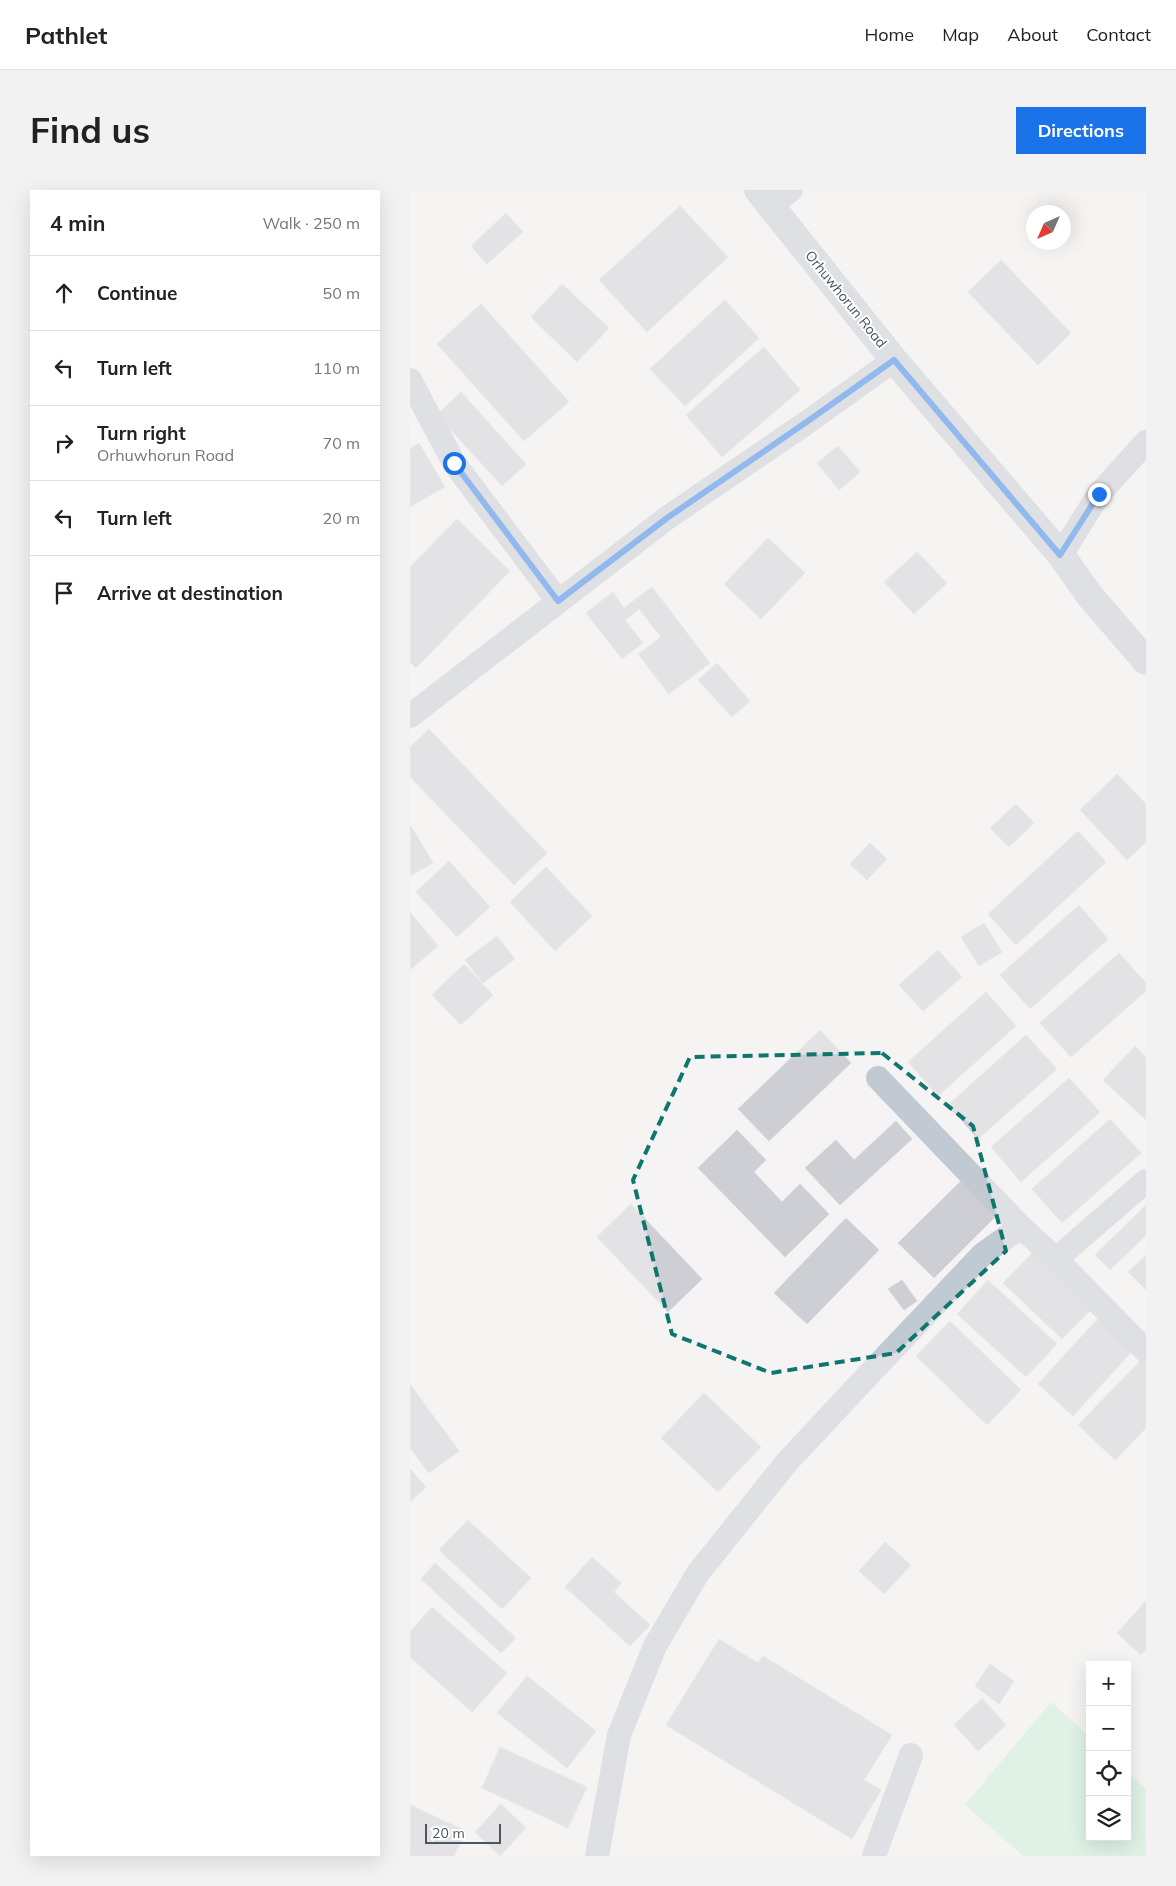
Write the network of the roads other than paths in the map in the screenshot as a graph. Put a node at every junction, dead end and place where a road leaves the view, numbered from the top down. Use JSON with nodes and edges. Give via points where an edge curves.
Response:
{"nodes":[{"id":1,"x":773,"y":195,"type":"edge"},
{"id":2,"x":894,"y":360,"type":"junction"},
{"id":3,"x":410,"y":380,"type":"edge"},
{"id":4,"x":1146,"y":442,"type":"edge"},
{"id":5,"x":1060,"y":555,"type":"junction"},
{"id":6,"x":558,"y":601,"type":"junction"},
{"id":7,"x":1146,"y":662,"type":"edge"},
{"id":8,"x":410,"y":716,"type":"edge"},
{"id":9,"x":878,"y":1078,"type":"dead end"},
{"id":10,"x":1146,"y":1181,"type":"edge"},
{"id":11,"x":1021,"y":1227,"type":"junction"},
{"id":12,"x":1056,"y":1259,"type":"junction"},
{"id":13,"x":1146,"y":1351,"type":"edge"},
{"id":14,"x":911,"y":1755,"type":"dead end"},
{"id":15,"x":597,"y":1856,"type":"edge"},
{"id":16,"x":874,"y":1856,"type":"edge"}],
"edges":[{"from":1,"to":2,"type":"street","name":"Orhuwhorun Road"},
{"from":2,"to":5,"type":"street","name":"Orhuwhorun Road"},
{"from":2,"to":6,"type":"street","via":[[667,518]]},
{"from":3,"to":6,"type":"street","via":[[454,463]]},
{"from":4,"to":5,"type":"street","via":[[1099,494]]},
{"from":5,"to":7,"type":"street","name":"Orhuwhorun Road"},
{"from":6,"to":8,"type":"street"},
{"from":9,"to":11,"type":"street"},
{"from":10,"to":12,"type":"street"},
{"from":11,"to":12,"type":"street"},
{"from":11,"to":15,"type":"street","via":[[983,1254],[866,1377],[787,1462],[698,1573],[655,1646],[619,1735]]},
{"from":12,"to":13,"type":"street"},
{"from":14,"to":16,"type":"street"}]}
